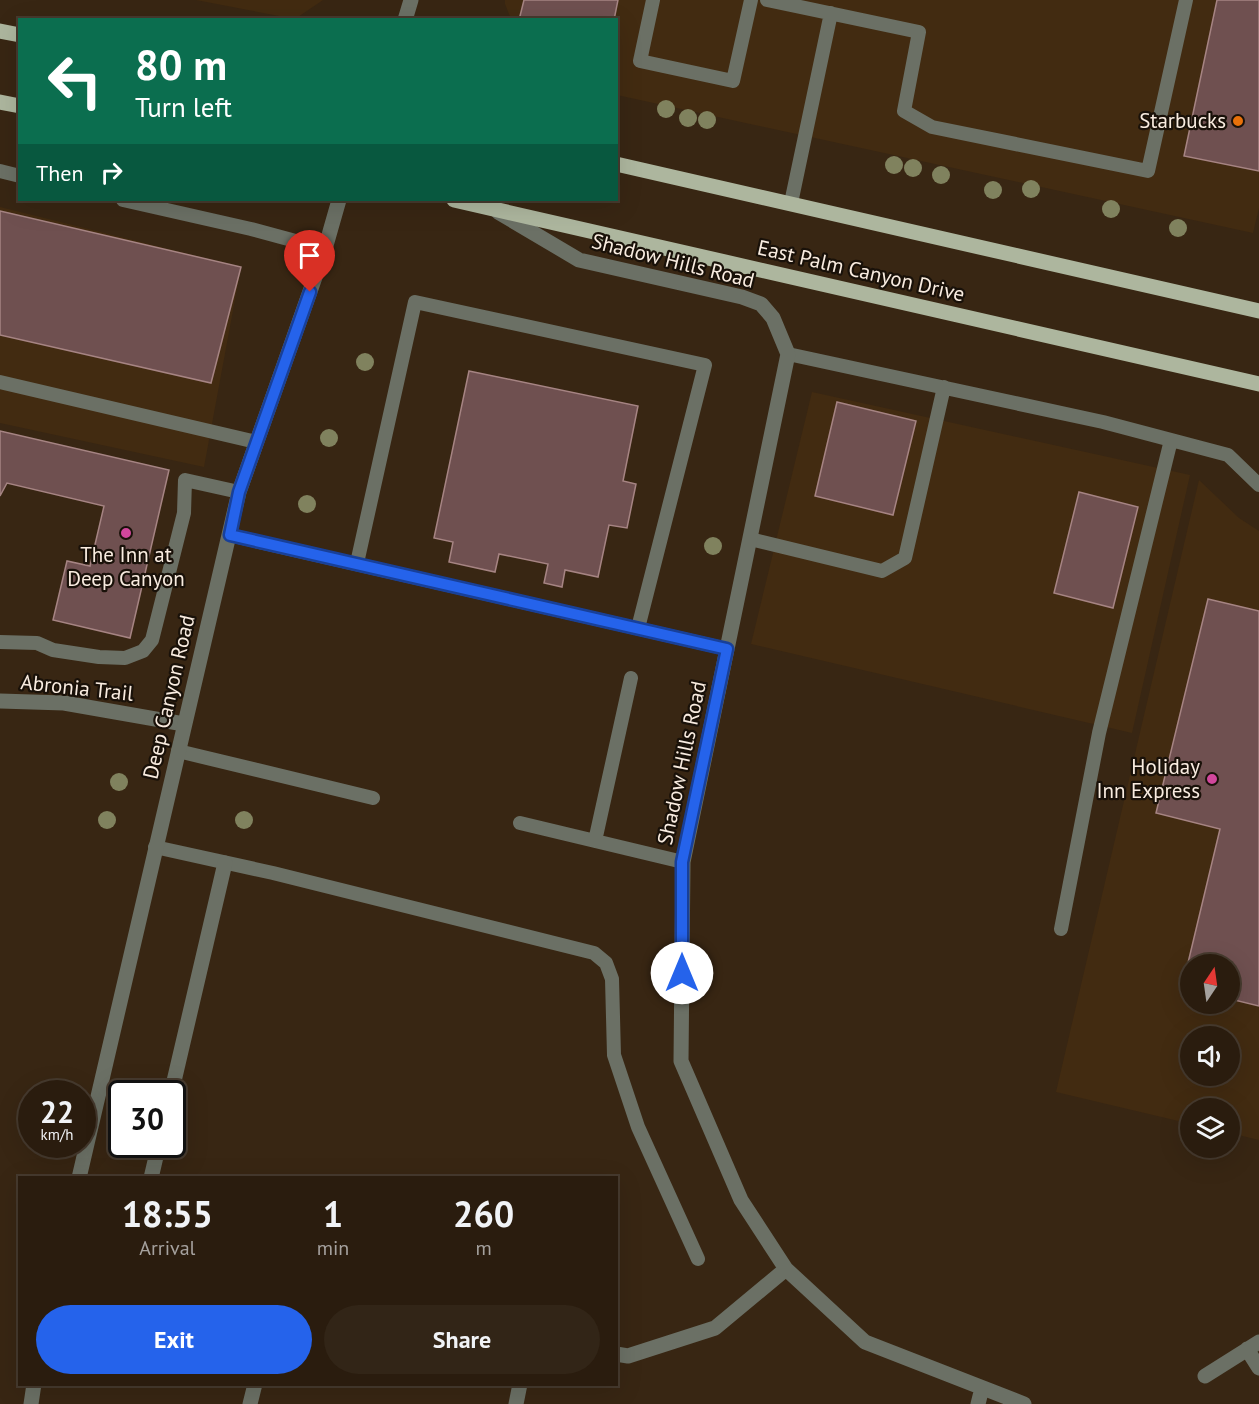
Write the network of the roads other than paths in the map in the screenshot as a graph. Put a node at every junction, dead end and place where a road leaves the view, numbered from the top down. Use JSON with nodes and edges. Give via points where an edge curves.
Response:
{"nodes":[{"id":1,"x":411,"y":0,"type":"edge"},
{"id":2,"x":653,"y":0,"type":"edge"},
{"id":3,"x":751,"y":0,"type":"edge"},
{"id":4,"x":767,"y":0,"type":"edge"},
{"id":5,"x":1186,"y":0,"type":"edge"},
{"id":6,"x":831,"y":13,"type":"junction"},
{"id":7,"x":406,"y":18,"type":"edge"},
{"id":8,"x":0,"y":30,"type":"edge"},
{"id":9,"x":18,"y":34,"type":"edge"},
{"id":10,"x":0,"y":102,"type":"edge"},
{"id":11,"x":18,"y":106,"type":"edge"},
{"id":12,"x":618,"y":164,"type":"edge"},
{"id":13,"x":0,"y":171,"type":"edge"},
{"id":14,"x":18,"y":176,"type":"edge"},
{"id":15,"x":127,"y":201,"type":"edge"},
{"id":16,"x":339,"y":201,"type":"edge"},
{"id":17,"x":459,"y":201,"type":"edge"},
{"id":18,"x":791,"y":203,"type":"junction"},
{"id":19,"x":490,"y":207,"type":"junction"},
{"id":20,"x":325,"y":249,"type":"junction"},
{"id":21,"x":1259,"y":311,"type":"edge"},
{"id":22,"x":788,"y":354,"type":"junction"},
{"id":23,"x":0,"y":382,"type":"edge"},
{"id":24,"x":1259,"y":384,"type":"edge"},
{"id":25,"x":944,"y":387,"type":"junction"},
{"id":26,"x":1171,"y":440,"type":"junction"},
{"id":27,"x":256,"y":442,"type":"junction"},
{"id":28,"x":1259,"y":485,"type":"edge"},
{"id":29,"x":239,"y":492,"type":"junction"},
{"id":30,"x":230,"y":535,"type":"junction"},
{"id":31,"x":750,"y":539,"type":"junction"},
{"id":32,"x":357,"y":563,"type":"junction"},
{"id":33,"x":638,"y":628,"type":"junction"},
{"id":34,"x":0,"y":642,"type":"edge"},
{"id":35,"x":727,"y":649,"type":"junction"},
{"id":36,"x":631,"y":678,"type":"dead end"},
{"id":37,"x":0,"y":701,"type":"edge"},
{"id":38,"x":184,"y":724,"type":"junction"},
{"id":39,"x":178,"y":751,"type":"junction"},
{"id":40,"x":373,"y":798,"type":"dead end"},
{"id":41,"x":520,"y":824,"type":"dead end"},
{"id":42,"x":595,"y":841,"type":"junction"},
{"id":43,"x":155,"y":847,"type":"junction"},
{"id":44,"x":682,"y":862,"type":"junction"},
{"id":45,"x":225,"y":863,"type":"junction"},
{"id":46,"x":1061,"y":929,"type":"dead end"},
{"id":47,"x":174,"y":1080,"type":"edge"},
{"id":48,"x":156,"y":1158,"type":"edge"},
{"id":49,"x":79,"y":1176,"type":"edge"},
{"id":50,"x":151,"y":1176,"type":"edge"},
{"id":51,"x":698,"y":1259,"type":"dead end"},
{"id":52,"x":786,"y":1269,"type":"junction"},
{"id":53,"x":1253,"y":1346,"type":"edge"},
{"id":54,"x":618,"y":1354,"type":"edge"},
{"id":55,"x":1259,"y":1368,"type":"edge"},
{"id":56,"x":1205,"y":1376,"type":"dead end"},
{"id":57,"x":34,"y":1386,"type":"edge"},
{"id":58,"x":254,"y":1386,"type":"edge"},
{"id":59,"x":520,"y":1386,"type":"edge"},
{"id":60,"x":982,"y":1388,"type":"junction"},
{"id":61,"x":31,"y":1404,"type":"edge"},
{"id":62,"x":250,"y":1404,"type":"edge"},
{"id":63,"x":516,"y":1404,"type":"edge"},
{"id":64,"x":978,"y":1404,"type":"edge"},
{"id":65,"x":1024,"y":1404,"type":"edge"}],
"edges":[{"from":1,"to":7,"type":"street"},
{"from":2,"to":3,"type":"lane","via":[[640,61],[733,81]]},
{"from":4,"to":6,"type":"lane"},
{"from":5,"to":6,"type":"lane","via":[[1148,171],[932,127],[904,111],[919,32]]},
{"from":6,"to":18,"type":"lane"},
{"from":8,"to":9,"type":"main road"},
{"from":10,"to":11,"type":"main road"},
{"from":12,"to":18,"type":"main road"},
{"from":13,"to":14,"type":"lane"},
{"from":15,"to":20,"type":"lane"},
{"from":16,"to":20,"type":"street","name":"Deep Canyon Road"},
{"from":17,"to":19,"type":"main road","name":"East Palm Canyon Drive"},
{"from":18,"to":21,"type":"main road"},
{"from":19,"to":22,"type":"street","name":"Shadow Hills Road","via":[[579,260],[761,304],[773,318]]},
{"from":19,"to":24,"type":"main road","name":"East Palm Canyon Drive"},
{"from":20,"to":27,"type":"street","name":"Deep Canyon Road"},
{"from":22,"to":25,"type":"lane"},
{"from":22,"to":31,"type":"street","name":"Shadow Hills Road"},
{"from":23,"to":27,"type":"lane"},
{"from":25,"to":26,"type":"lane"},
{"from":25,"to":31,"type":"lane","via":[[905,558],[882,571]]},
{"from":26,"to":28,"type":"lane","via":[[1228,455]]},
{"from":26,"to":46,"type":"lane","via":[[1099,733]]},
{"from":27,"to":29,"type":"street","name":"Deep Canyon Road"},
{"from":29,"to":30,"type":"street","name":"Deep Canyon Road"},
{"from":29,"to":34,"type":"lane","via":[[185,480],[184,513],[152,640],[143,651],[124,658],[99,657],[53,651],[36,643]]},
{"from":30,"to":32,"type":"lane"},
{"from":30,"to":38,"type":"street","name":"Deep Canyon Road"},
{"from":31,"to":35,"type":"street","name":"Shadow Hills Road"},
{"from":32,"to":33,"type":"lane"},
{"from":32,"to":33,"type":"lane","via":[[415,302],[705,365]]},
{"from":33,"to":35,"type":"lane"},
{"from":35,"to":44,"type":"street","name":"Shadow Hills Road"},
{"from":36,"to":42,"type":"lane"},
{"from":37,"to":38,"type":"street","name":"Abronia Trail","via":[[64,703]]},
{"from":38,"to":39,"type":"street","name":"Deep Canyon Road"},
{"from":39,"to":40,"type":"lane"},
{"from":39,"to":43,"type":"street","name":"Deep Canyon Road"},
{"from":41,"to":42,"type":"lane"},
{"from":42,"to":44,"type":"lane"},
{"from":43,"to":45,"type":"lane"},
{"from":43,"to":49,"type":"street","name":"Deep Canyon Road"},
{"from":44,"to":52,"type":"street","name":"Shadow Hills Road","via":[[681,1061],[741,1200]]},
{"from":45,"to":47,"type":"street"},
{"from":45,"to":51,"type":"lane","via":[[594,953],[606,963],[612,979],[614,1055],[638,1127]]},
{"from":48,"to":50,"type":"street"},
{"from":52,"to":54,"type":"street","via":[[715,1328],[628,1356]]},
{"from":52,"to":60,"type":"street","name":"Shadow Hills Road","via":[[865,1342]]},
{"from":53,"to":55,"type":"street"},
{"from":53,"to":56,"type":"street"},
{"from":57,"to":61,"type":"street"},
{"from":58,"to":62,"type":"street"},
{"from":59,"to":63,"type":"street"},
{"from":60,"to":64,"type":"street"},
{"from":60,"to":65,"type":"street","name":"Shadow Hills Road"}]}
